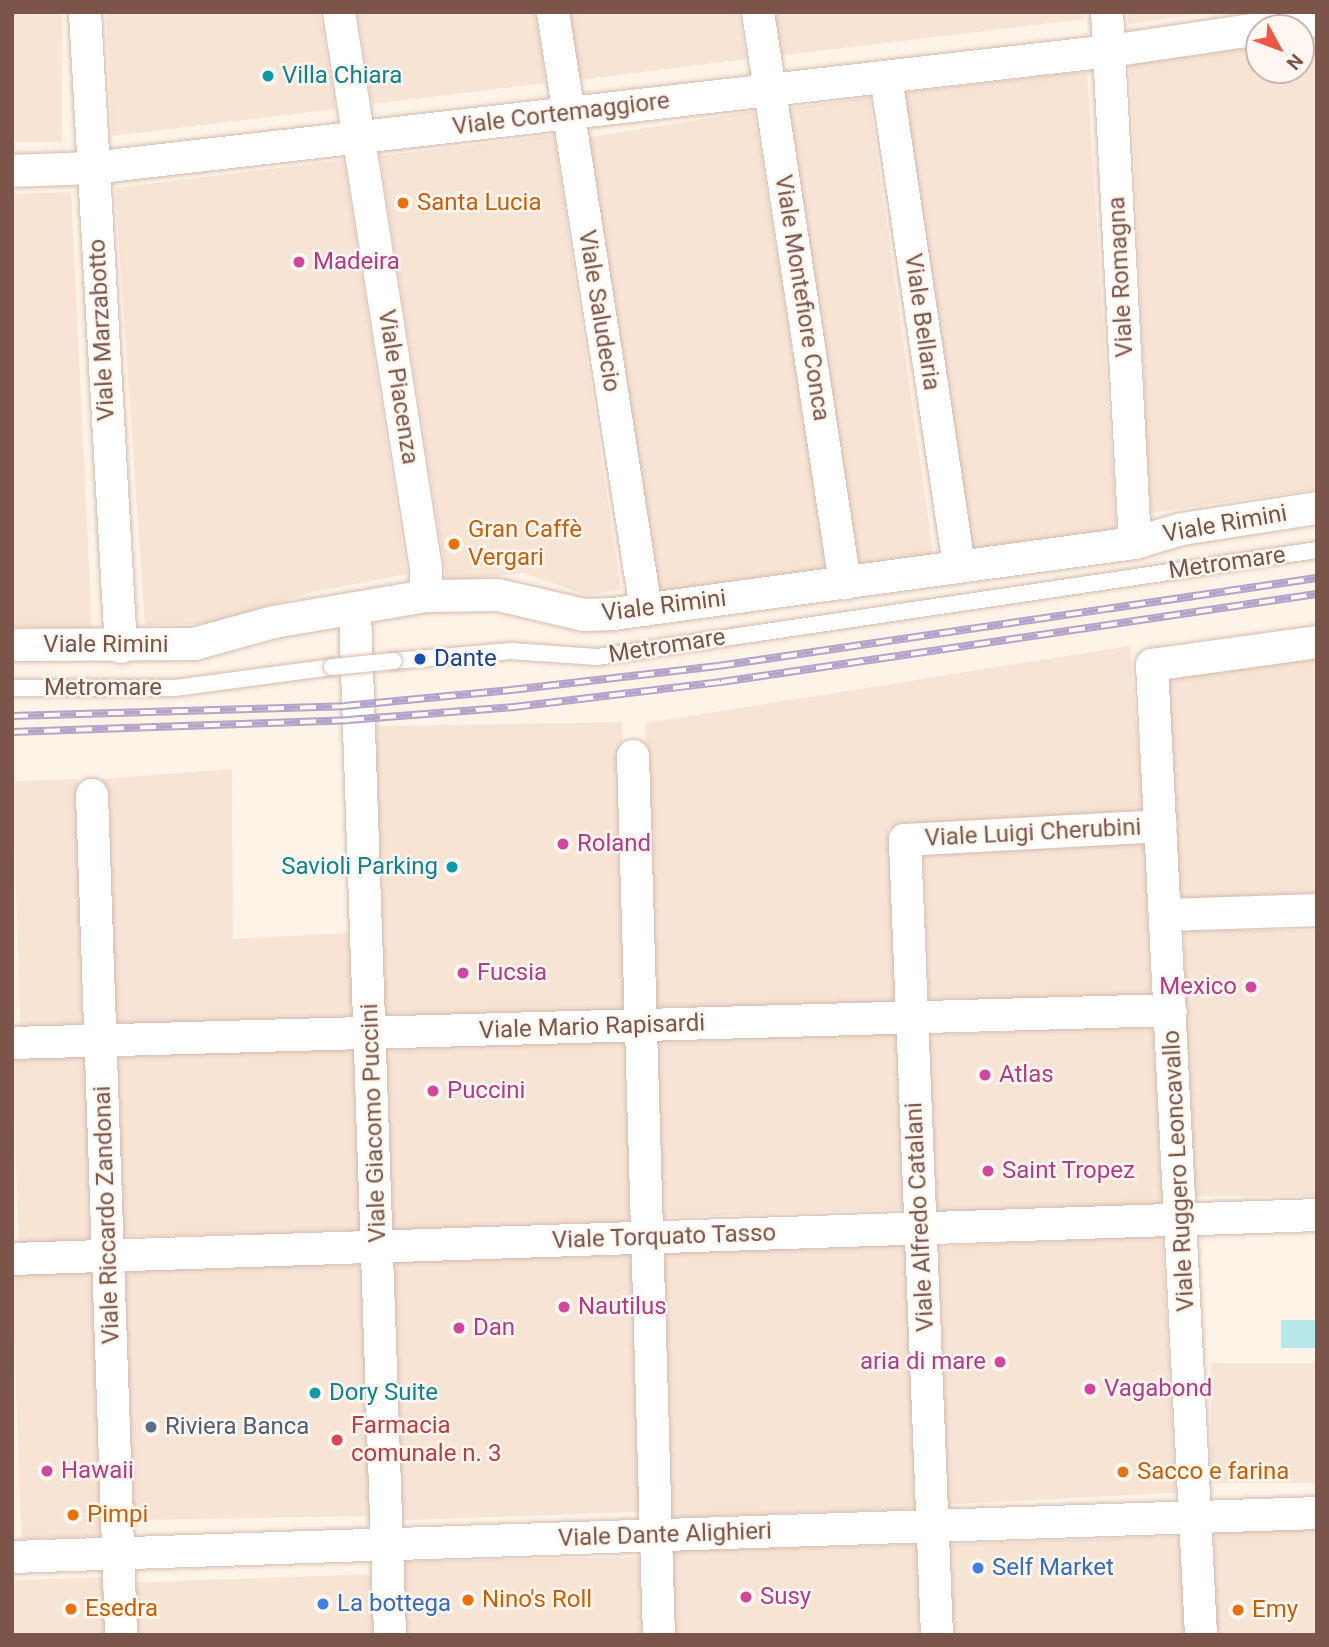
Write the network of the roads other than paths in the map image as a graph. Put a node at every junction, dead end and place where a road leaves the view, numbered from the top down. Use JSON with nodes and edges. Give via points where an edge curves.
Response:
{"nodes":[{"id":1,"x":85,"y":12,"type":"edge"},
{"id":2,"x":339,"y":12,"type":"edge"},
{"id":3,"x":553,"y":12,"type":"edge"},
{"id":4,"x":758,"y":12,"type":"edge"},
{"id":5,"x":1108,"y":12,"type":"edge"},
{"id":6,"x":1245,"y":30,"type":"edge"},
{"id":7,"x":1110,"y":51,"type":"junction"},
{"id":8,"x":886,"y":77,"type":"junction"},
{"id":9,"x":770,"y":90,"type":"junction"},
{"id":10,"x":568,"y":113,"type":"junction"},
{"id":11,"x":360,"y":138,"type":"junction"},
{"id":12,"x":92,"y":168,"type":"junction"},
{"id":13,"x":12,"y":171,"type":"edge"},
{"id":14,"x":1317,"y":508,"type":"edge"},
{"id":15,"x":1135,"y":543,"type":"junction"},
{"id":16,"x":1317,"y":550,"type":"edge"},
{"id":17,"x":959,"y":567,"type":"junction"},
{"id":18,"x":845,"y":583,"type":"junction"},
{"id":19,"x":426,"y":596,"type":"junction"},
{"id":20,"x":646,"y":610,"type":"junction"},
{"id":21,"x":355,"y":611,"type":"junction"},
{"id":22,"x":1317,"y":642,"type":"edge"},
{"id":23,"x":12,"y":645,"type":"edge"},
{"id":24,"x":121,"y":647,"type":"junction"},
{"id":25,"x":12,"y":688,"type":"edge"},
{"id":26,"x":633,"y":756,"type":"dead end"},
{"id":27,"x":92,"y":795,"type":"dead end"},
{"id":28,"x":1161,"y":826,"type":"junction"},
{"id":29,"x":905,"y":841,"type":"joint"},
{"id":30,"x":1317,"y":910,"type":"edge"},
{"id":31,"x":1166,"y":915,"type":"junction"},
{"id":32,"x":1171,"y":1010,"type":"junction"},
{"id":33,"x":911,"y":1018,"type":"junction"},
{"id":34,"x":643,"y":1025,"type":"junction"},
{"id":35,"x":371,"y":1032,"type":"junction"},
{"id":36,"x":101,"y":1040,"type":"junction"},
{"id":37,"x":12,"y":1042,"type":"edge"},
{"id":38,"x":1317,"y":1215,"type":"edge"},
{"id":39,"x":1181,"y":1219,"type":"junction"},
{"id":40,"x":920,"y":1228,"type":"junction"},
{"id":41,"x":650,"y":1237,"type":"junction"},
{"id":42,"x":378,"y":1246,"type":"junction"},
{"id":43,"x":108,"y":1255,"type":"junction"},
{"id":44,"x":12,"y":1259,"type":"edge"},
{"id":45,"x":1317,"y":1513,"type":"edge"},
{"id":46,"x":1195,"y":1517,"type":"junction"},
{"id":47,"x":936,"y":1526,"type":"junction"},
{"id":48,"x":654,"y":1535,"type":"junction"},
{"id":49,"x":387,"y":1545,"type":"junction"},
{"id":50,"x":119,"y":1554,"type":"junction"},
{"id":51,"x":12,"y":1557,"type":"edge"},
{"id":52,"x":121,"y":1635,"type":"edge"},
{"id":53,"x":390,"y":1635,"type":"edge"},
{"id":54,"x":659,"y":1635,"type":"edge"},
{"id":55,"x":937,"y":1635,"type":"edge"},
{"id":56,"x":1200,"y":1635,"type":"edge"}],
"edges":[{"from":1,"to":12,"type":"street","name":"Viale Marzabotto"},
{"from":2,"to":11,"type":"street","name":"Viale Piacenza"},
{"from":3,"to":10,"type":"street","name":"Viale Saludecio"},
{"from":4,"to":9,"type":"street","name":"Viale Montefiore Conca"},
{"from":5,"to":7,"type":"street","name":"Viale Romagna"},
{"from":6,"to":7,"type":"street","name":"Viale Cortemaggiore"},
{"from":7,"to":8,"type":"street","name":"Viale Cortemaggiore"},
{"from":7,"to":15,"type":"street","name":"Viale Romagna"},
{"from":8,"to":9,"type":"street","name":"Viale Cortemaggiore"},
{"from":8,"to":17,"type":"street","name":"Viale Bellaria"},
{"from":9,"to":10,"type":"street","name":"Viale Cortemaggiore"},
{"from":9,"to":18,"type":"street","name":"Viale Montefiore Conca"},
{"from":10,"to":11,"type":"street","name":"Viale Cortemaggiore"},
{"from":10,"to":20,"type":"street","name":"Viale Saludecio"},
{"from":11,"to":12,"type":"street","name":"Viale Cortemaggiore"},
{"from":11,"to":19,"type":"street","name":"Viale Piacenza","via":[[426,568]]},
{"from":12,"to":13,"type":"street","name":"Viale Cortemaggiore"},
{"from":12,"to":24,"type":"street","name":"Viale Marzabotto"},
{"from":14,"to":15,"type":"street","name":"Viale Rimini","via":[[1182,529]]},
{"from":15,"to":17,"type":"street","name":"Viale Rimini"},
{"from":16,"to":25,"type":"lane","name":"Metromare","bridge":true,"via":[[597,657],[511,652],[332,667],[175,688]]},
{"from":17,"to":18,"type":"street","name":"Viale Rimini"},
{"from":18,"to":20,"type":"street","name":"Viale Rimini"},
{"from":19,"to":20,"type":"street","name":"Viale Rimini","via":[[498,596],[584,615]]},
{"from":19,"to":21,"type":"street","name":"Viale Rimini"},
{"from":21,"to":24,"type":"street","name":"Viale Rimini","via":[[274,622],[194,644]]},
{"from":21,"to":35,"type":"street","name":"Viale Giacomo Puccini","via":[[356,855]]},
{"from":22,"to":28,"type":"street","name":"Viale Ruggero Leoncavallo","via":[[1152,665]]},
{"from":23,"to":24,"type":"street","name":"Viale Rimini"},
{"from":26,"to":34,"type":"street"},
{"from":27,"to":36,"type":"street","name":"Viale Riccardo Zandonai"},
{"from":28,"to":29,"type":"street","name":"Viale Luigi Cherubini"},
{"from":28,"to":31,"type":"street","name":"Viale Ruggero Leoncavallo"},
{"from":29,"to":33,"type":"street","name":"Viale Alfredo Catalani"},
{"from":30,"to":31,"type":"street"},
{"from":31,"to":32,"type":"street","name":"Viale Ruggero Leoncavallo"},
{"from":32,"to":33,"type":"street","name":"Viale Mario Rapisardi"},
{"from":32,"to":39,"type":"street","name":"Viale Ruggero Leoncavallo"},
{"from":33,"to":34,"type":"street","name":"Viale Mario Rapisardi"},
{"from":33,"to":40,"type":"street","name":"Viale Alfredo Catalani"},
{"from":34,"to":35,"type":"street","name":"Viale Mario Rapisardi"},
{"from":34,"to":41,"type":"street"},
{"from":35,"to":36,"type":"street","name":"Viale Mario Rapisardi"},
{"from":35,"to":42,"type":"street","name":"Viale Giacomo Puccini"},
{"from":36,"to":37,"type":"street","name":"Viale Mario Rapisardi"},
{"from":36,"to":43,"type":"street","name":"Viale Riccardo Zandonai"},
{"from":38,"to":39,"type":"street","name":"Viale Torquato Tasso"},
{"from":39,"to":40,"type":"street","name":"Viale Torquato Tasso"},
{"from":39,"to":46,"type":"street","name":"Viale Ruggero Leoncavallo"},
{"from":40,"to":41,"type":"street","name":"Viale Torquato Tasso"},
{"from":40,"to":47,"type":"street","name":"Viale Alfredo Catalani"},
{"from":41,"to":42,"type":"street","name":"Viale Torquato Tasso"},
{"from":41,"to":48,"type":"street"},
{"from":42,"to":43,"type":"street","name":"Viale Torquato Tasso"},
{"from":42,"to":49,"type":"street","name":"Viale Giacomo Puccini"},
{"from":43,"to":44,"type":"street","name":"Viale Torquato Tasso"},
{"from":43,"to":50,"type":"street","name":"Viale Riccardo Zandonai"},
{"from":45,"to":46,"type":"street","name":"Viale Dante Alighieri"},
{"from":46,"to":47,"type":"street","name":"Viale Dante Alighieri"},
{"from":46,"to":56,"type":"street","name":"Viale Ruggero Leoncavallo"},
{"from":47,"to":48,"type":"street","name":"Viale Dante Alighieri"},
{"from":47,"to":55,"type":"street","name":"Viale Alfredo Catalani"},
{"from":48,"to":49,"type":"street","name":"Viale Dante Alighieri"},
{"from":48,"to":54,"type":"street"},
{"from":49,"to":50,"type":"street","name":"Viale Dante Alighieri"},
{"from":49,"to":53,"type":"street","name":"Viale Giacomo Puccini"},
{"from":50,"to":51,"type":"street","name":"Viale Dante Alighieri"},
{"from":50,"to":52,"type":"street","name":"Viale Riccardo Zandonai"}]}
